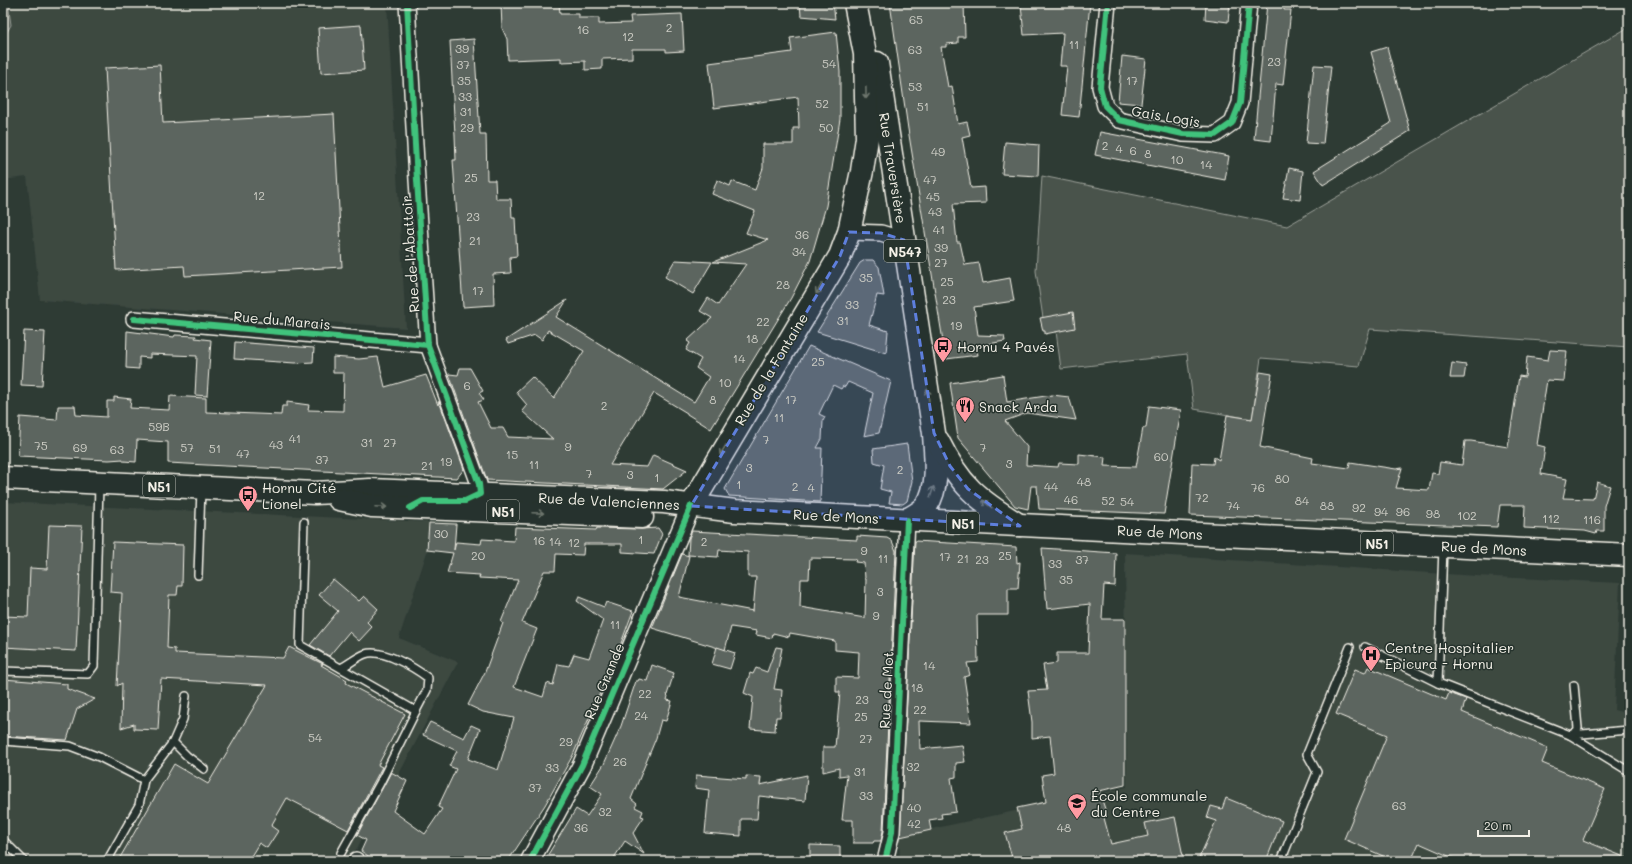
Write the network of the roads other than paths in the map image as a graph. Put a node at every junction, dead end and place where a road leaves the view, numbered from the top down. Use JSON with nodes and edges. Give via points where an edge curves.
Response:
{"nodes":[{"id":1,"x":407,"y":3,"type":"edge"},
{"id":2,"x":855,"y":3,"type":"edge"},
{"id":3,"x":867,"y":3,"type":"edge"},
{"id":4,"x":1108,"y":3,"type":"edge"},
{"id":5,"x":1249,"y":3,"type":"edge"},
{"id":6,"x":849,"y":232,"type":"junction"},
{"id":7,"x":904,"y":240,"type":"junction"},
{"id":8,"x":134,"y":319,"type":"dead end"},
{"id":9,"x":428,"y":345,"type":"junction"},
{"id":10,"x":934,"y":434,"type":"junction"},
{"id":11,"x":3,"y":478,"type":"edge"},
{"id":12,"x":99,"y":483,"type":"junction"},
{"id":13,"x":201,"y":488,"type":"junction"},
{"id":14,"x":315,"y":493,"type":"junction"},
{"id":15,"x":480,"y":494,"type":"junction"},
{"id":16,"x":691,"y":506,"type":"junction"},
{"id":17,"x":410,"y":508,"type":"junction"},
{"id":18,"x":907,"y":520,"type":"junction"},
{"id":19,"x":304,"y":522,"type":"dead end"},
{"id":20,"x":1020,"y":526,"type":"junction"},
{"id":21,"x":1443,"y":546,"type":"junction"},
{"id":22,"x":1629,"y":555,"type":"edge"},
{"id":23,"x":198,"y":575,"type":"dead end"},
{"id":24,"x":1350,"y":647,"type":"dead end"},
{"id":25,"x":1365,"y":647,"type":"dead end"},
{"id":26,"x":341,"y":668,"type":"junction"},
{"id":27,"x":3,"y":671,"type":"edge"},
{"id":28,"x":1438,"y":683,"type":"junction"},
{"id":29,"x":1574,"y":685,"type":"dead end"},
{"id":30,"x":186,"y":696,"type":"dead end"},
{"id":31,"x":416,"y":711,"type":"junction"},
{"id":32,"x":1629,"y":730,"type":"edge"},
{"id":33,"x":1570,"y":735,"type":"junction"},
{"id":34,"x":3,"y":741,"type":"edge"},
{"id":35,"x":173,"y":742,"type":"junction"},
{"id":36,"x":204,"y":769,"type":"dead end"},
{"id":37,"x":1625,"y":769,"type":"dead end"},
{"id":38,"x":144,"y":780,"type":"junction"},
{"id":39,"x":3,"y":840,"type":"edge"},
{"id":40,"x":341,"y":853,"type":"dead end"},
{"id":41,"x":24,"y":861,"type":"edge"},
{"id":42,"x":107,"y":861,"type":"edge"},
{"id":43,"x":530,"y":861,"type":"edge"},
{"id":44,"x":885,"y":861,"type":"edge"},
{"id":45,"x":1281,"y":861,"type":"edge"}],
"edges":[{"from":1,"to":9,"type":"street","name":"Rue de l'Abattoir"},
{"from":2,"to":6,"type":"main road","name":"Rue de la Fontaine","one_way":true,"via":[[865,54],[867,138]]},
{"from":3,"to":7,"type":"main road","name":"Rue Traversière","number":"N547"},
{"from":4,"to":5,"type":"street","name":"Gais Logis","via":[[1100,87],[1105,106],[1119,120],[1183,134],[1215,135],[1232,123],[1240,103]]},
{"from":6,"to":7,"type":"street","via":[[881,233]]},
{"from":6,"to":16,"type":"main road","name":"Rue de la Fontaine","one_way":true,"via":[[840,256]]},
{"from":10,"to":7,"type":"main road","name":"Rue Traversière","number":"N547","one_way":true},
{"from":8,"to":9,"type":"street","name":"Rue du Marais"},
{"from":9,"to":15,"type":"street","name":"Rue de l'Abattoir","via":[[479,484]]},
{"from":18,"to":10,"type":"main road","name":"Rue Traversière","one_way":true,"via":[[927,505],[933,490],[936,470]]},
{"from":20,"to":10,"type":"main road","name":"Rue Traversière","one_way":true,"via":[[968,489],[950,466]]},
{"from":11,"to":12,"type":"main road","name":"Rue de Valenciennes","number":"N51"},
{"from":12,"to":13,"type":"main road","name":"Rue de Valenciennes","number":"N51"},
{"from":12,"to":27,"type":"lane","via":[[94,666],[88,674]]},
{"from":13,"to":14,"type":"main road","name":"Rue de Valenciennes","number":"N51"},
{"from":13,"to":23,"type":"lane"},
{"from":14,"to":15,"type":"main road","name":"Rue de Valenciennes","number":"N51","via":[[370,490]]},
{"from":14,"to":17,"type":"main road","name":"Rue de Valenciennes","number":"N51","one_way":true,"via":[[372,506]]},
{"from":15,"to":16,"type":"main road","name":"Rue de Valenciennes","number":"N51","via":[[664,502]]},
{"from":15,"to":17,"type":"street","via":[[464,501],[423,501]]},
{"from":17,"to":16,"type":"main road","name":"Rue de Valenciennes","number":"N51","one_way":true,"via":[[660,517]]},
{"from":16,"to":18,"type":"main road","name":"Rue de Mons","number":"N51","via":[[734,511]]},
{"from":16,"to":43,"type":"street","name":"Rue Grande","via":[[582,765]]},
{"from":18,"to":20,"type":"main road","name":"Rue de Mons","number":"N51"},
{"from":18,"to":44,"type":"street","name":"Rue de Mot","via":[[892,832]]},
{"from":19,"to":26,"type":"lane","via":[[300,645]]},
{"from":20,"to":21,"type":"main road","name":"Rue de Mons","number":"N51"},
{"from":21,"to":22,"type":"main road","name":"Rue de Mons","number":"N51"},
{"from":21,"to":28,"type":"lane"},
{"from":24,"to":45,"type":"lane","via":[[1307,754],[1317,772]]},
{"from":25,"to":28,"type":"lane"},
{"from":26,"to":31,"type":"lane"},
{"from":26,"to":31,"type":"lane","via":[[366,653],[387,655],[419,671],[428,678],[427,690]]},
{"from":28,"to":33,"type":"lane"},
{"from":29,"to":33,"type":"lane","via":[[1578,728],[1575,734]]},
{"from":30,"to":35,"type":"lane","via":[[183,719]]},
{"from":31,"to":40,"type":"lane"},
{"from":32,"to":33,"type":"lane"},
{"from":33,"to":37,"type":"lane"},
{"from":34,"to":38,"type":"lane","via":[[70,746],[99,757]]},
{"from":35,"to":36,"type":"lane"},
{"from":35,"to":38,"type":"lane"},
{"from":38,"to":42,"type":"lane","via":[[139,804]]},
{"from":39,"to":41,"type":"lane"}]}
